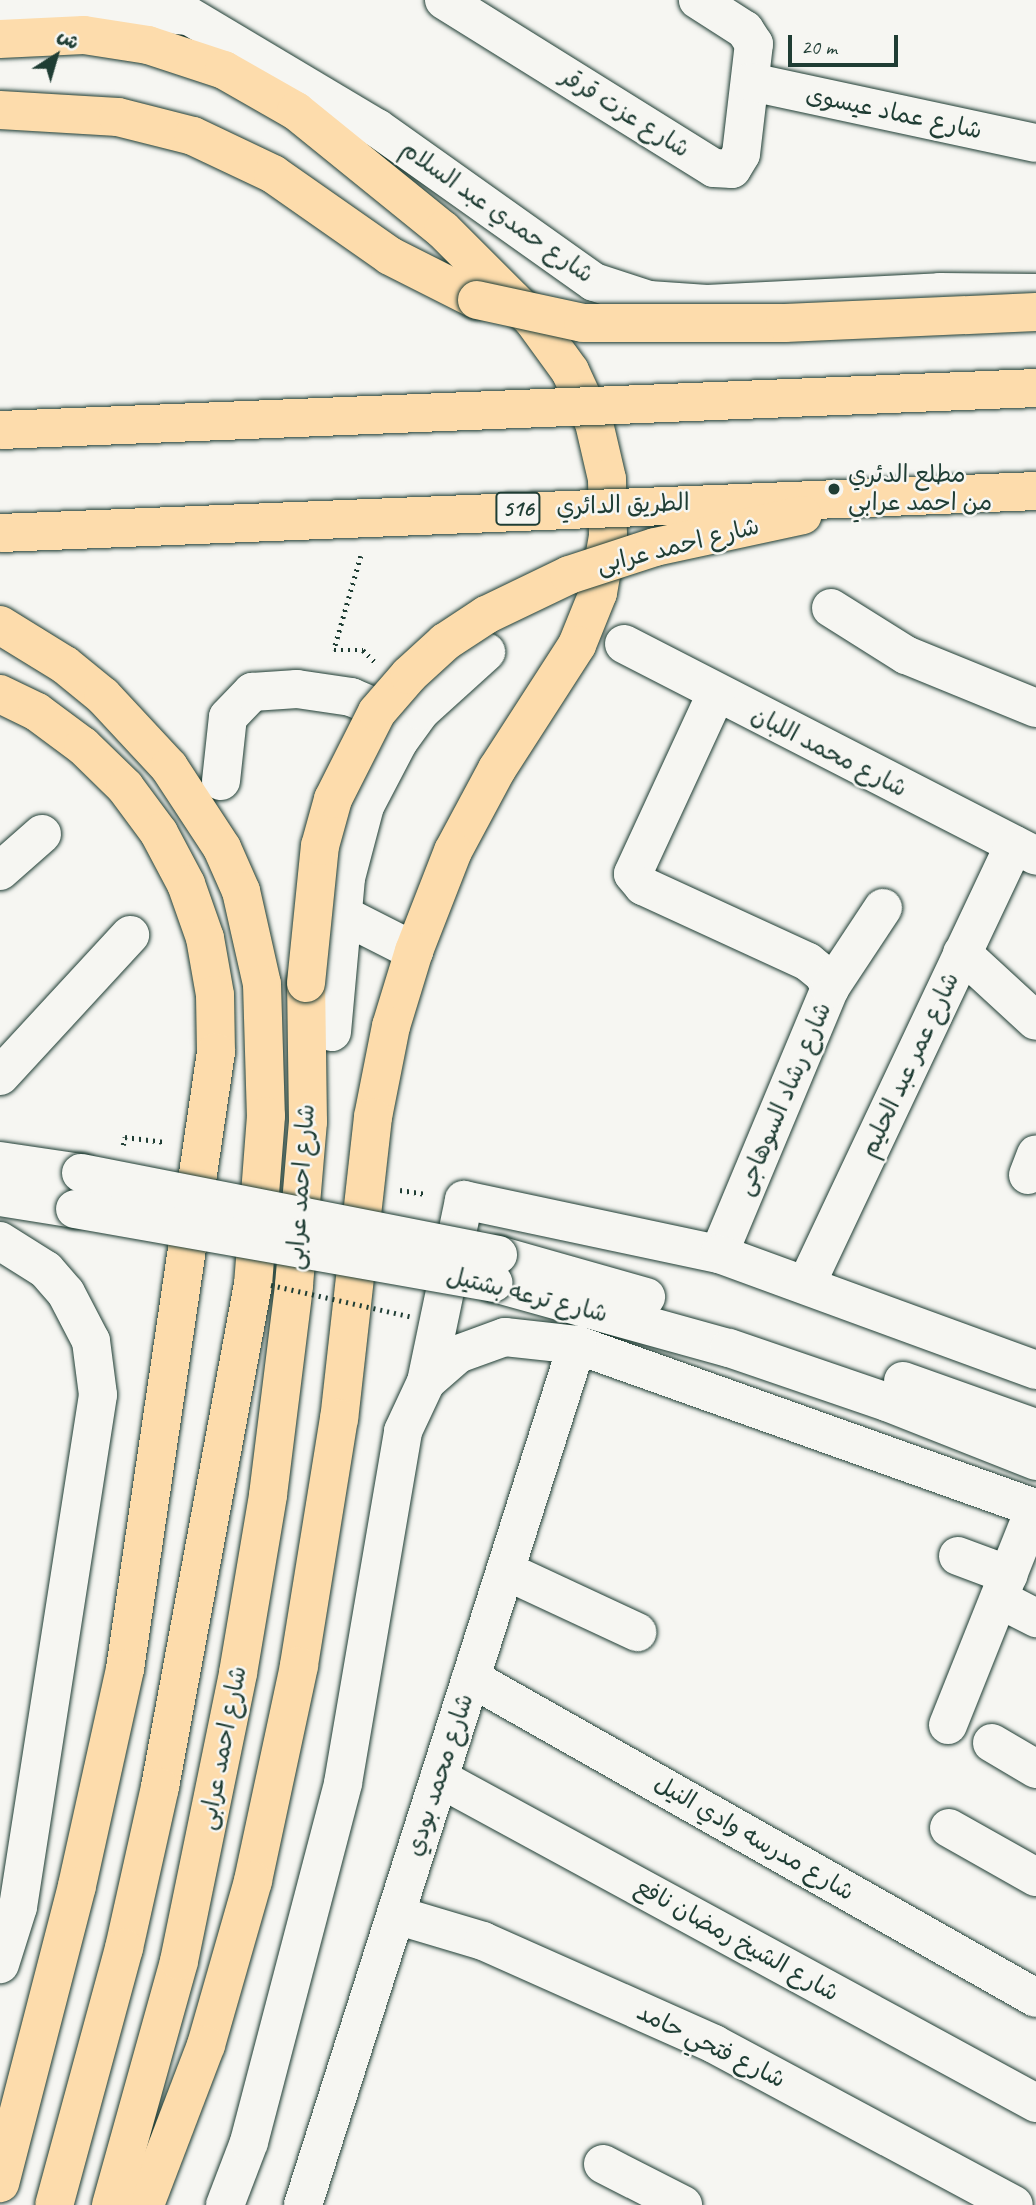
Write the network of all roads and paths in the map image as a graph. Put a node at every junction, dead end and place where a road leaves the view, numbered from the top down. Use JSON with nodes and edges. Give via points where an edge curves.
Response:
{"nodes":[{"id":1,"x":443,"y":0,"type":"edge"},
{"id":2,"x":698,"y":0,"type":"edge"},
{"id":3,"x":0,"y":6,"type":"edge"},
{"id":4,"x":175,"y":8,"type":"edge"},
{"id":5,"x":0,"y":38,"type":"edge"},
{"id":6,"x":751,"y":82,"type":"junction"},
{"id":7,"x":300,"y":98,"type":"junction"},
{"id":8,"x":0,"y":110,"type":"edge"},
{"id":9,"x":1036,"y":143,"type":"edge"},
{"id":10,"x":1036,"y":293,"type":"edge"},
{"id":11,"x":1036,"y":312,"type":"edge"},
{"id":12,"x":1036,"y":388,"type":"edge"},
{"id":13,"x":0,"y":430,"type":"edge"},
{"id":14,"x":1036,"y":491,"type":"edge"},
{"id":15,"x":870,"y":499,"type":"junction"},
{"id":16,"x":0,"y":533,"type":"edge"},
{"id":17,"x":351,"y":590,"type":"dead end"},
{"id":18,"x":831,"y":608,"type":"dead end"},
{"id":19,"x":0,"y":625,"type":"edge"},
{"id":20,"x":624,"y":644,"type":"dead end"},
{"id":21,"x":334,"y":650,"type":"dead end"},
{"id":22,"x":486,"y":652,"type":"dead end"},
{"id":23,"x":0,"y":694,"type":"edge"},
{"id":24,"x":716,"y":694,"type":"junction"},
{"id":25,"x":1036,"y":708,"type":"edge"},
{"id":26,"x":412,"y":723,"type":"junction"},
{"id":27,"x":221,"y":781,"type":"dead end"},
{"id":28,"x":42,"y":834,"type":"dead end"},
{"id":29,"x":1025,"y":850,"type":"edge"},
{"id":30,"x":0,"y":871,"type":"edge"},
{"id":31,"x":883,"y":908,"type":"dead end"},
{"id":32,"x":343,"y":915,"type":"junction"},
{"id":33,"x":130,"y":936,"type":"dead end"},
{"id":34,"x":414,"y":951,"type":"junction"},
{"id":35,"x":962,"y":953,"type":"junction"},
{"id":36,"x":830,"y":988,"type":"junction"},
{"id":37,"x":1036,"y":1021,"type":"edge"},
{"id":38,"x":332,"y":1032,"type":"dead end"},
{"id":39,"x":0,"y":1076,"type":"edge"},
{"id":40,"x":0,"y":1161,"type":"edge"},
{"id":41,"x":365,"y":1184,"type":"junction"},
{"id":42,"x":78,"y":1191,"type":"junction"},
{"id":43,"x":0,"y":1197,"type":"edge"},
{"id":44,"x":464,"y":1200,"type":"junction"},
{"id":45,"x":0,"y":1241,"type":"edge"},
{"id":46,"x":719,"y":1254,"type":"junction"},
{"id":47,"x":496,"y":1269,"type":"junction"},
{"id":48,"x":268,"y":1285,"type":"dead end"},
{"id":49,"x":806,"y":1285,"type":"junction"},
{"id":50,"x":413,"y":1317,"type":"dead end"},
{"id":51,"x":577,"y":1345,"type":"junction"},
{"id":52,"x":1036,"y":1369,"type":"edge"},
{"id":53,"x":426,"y":1382,"type":"junction"},
{"id":54,"x":1036,"y":1428,"type":"edge"},
{"id":55,"x":1036,"y":1461,"type":"edge"},
{"id":56,"x":1036,"y":1508,"type":"edge"},
{"id":57,"x":958,"y":1556,"type":"dead end"},
{"id":58,"x":506,"y":1571,"type":"junction"},
{"id":59,"x":1004,"y":1587,"type":"junction"},
{"id":60,"x":1036,"y":1618,"type":"edge"},
{"id":61,"x":637,"y":1632,"type":"dead end"},
{"id":62,"x":471,"y":1678,"type":"junction"},
{"id":63,"x":948,"y":1725,"type":"dead end"},
{"id":64,"x":992,"y":1744,"type":"dead end"},
{"id":65,"x":1036,"y":1769,"type":"edge"},
{"id":66,"x":439,"y":1778,"type":"junction"},
{"id":67,"x":949,"y":1828,"type":"dead end"},
{"id":68,"x":1036,"y":1877,"type":"edge"},
{"id":69,"x":9,"y":1904,"type":"edge"},
{"id":70,"x":396,"y":1914,"type":"junction"},
{"id":71,"x":0,"y":1964,"type":"edge"},
{"id":72,"x":1036,"y":1998,"type":"edge"},
{"id":73,"x":1036,"y":2103,"type":"edge"},
{"id":74,"x":603,"y":2164,"type":"dead end"},
{"id":75,"x":0,"y":2183,"type":"edge"},
{"id":76,"x":54,"y":2205,"type":"edge"},
{"id":77,"x":111,"y":2205,"type":"edge"},
{"id":78,"x":145,"y":2205,"type":"edge"},
{"id":79,"x":225,"y":2205,"type":"edge"},
{"id":80,"x":303,"y":2205,"type":"edge"},
{"id":81,"x":683,"y":2205,"type":"edge"},
{"id":82,"x":1014,"y":2205,"type":"edge"}],
"edges":[{"from":1,"to":6,"type":"street","name":"شارع عزت قرقر","via":[[723,171],[738,163]]},
{"from":2,"to":6,"type":"street","via":[[751,36],[755,52]]},
{"from":3,"to":4,"type":"street"},
{"from":4,"to":7,"type":"street","name":"شارع حمدي عبد السلام"},
{"from":5,"to":7,"type":"highway","via":[[51,34],[116,39]]},
{"from":6,"to":9,"type":"street","name":"شارع عماد عيسوى"},
{"from":7,"to":10,"type":"street","name":"شارع حمدي عبد السلام","via":[[377,128],[594,282],[649,300],[708,304],[940,292]]},
{"from":7,"to":34,"type":"highway","via":[[533,320],[570,371],[594,423],[607,479],[608,536],[598,593],[577,645],[474,809]]},
{"from":8,"to":11,"type":"highway","bridge":true,"via":[[118,117],[193,136],[273,174],[390,256],[477,300],[583,323],[785,323]]},
{"from":12,"to":13,"type":"highway","bridge":true},
{"from":14,"to":15,"type":"highway","name":"الطريق الدائري","number":"516","bridge":true},
{"from":15,"to":16,"type":"highway","name":"الطريق الدائري","number":"516","bridge":true,"via":[[549,507]]},
{"from":15,"to":77,"type":"highway","name":"شارع احمد عرابى","bridge":true,"via":[[655,547],[569,575],[486,615],[445,642],[377,712],[333,799],[320,846],[306,983],[308,1122],[268,1495],[239,1673],[180,1961]]},
{"from":17,"to":21,"type":"path"},
{"from":18,"to":25,"type":"street","via":[[906,654]]},
{"from":19,"to":76,"type":"highway","name":"شارع احمد عرابى","via":[[65,665],[103,696],[169,766],[222,848],[241,891],[262,984],[266,1116],[253,1284],[160,1787],[124,1948]]},
{"from":20,"to":24,"type":"street","name":"شارع محمد اللبان"},
{"from":22,"to":26,"type":"street","via":[[441,690]]},
{"from":23,"to":75,"type":"highway","via":[[37,712],[83,746],[125,787],[159,833],[186,884],[205,938],[215,995],[215,1041],[125,1669],[77,1886]]},
{"from":24,"to":29,"type":"street","name":"شارع محمد اللبان"},
{"from":24,"to":36,"type":"street","name":"شارع رشاد السوهاجى","via":[[633,874],[643,886],[808,962],[823,974]]},
{"from":26,"to":27,"type":"street","via":[[351,697],[297,689],[252,692],[228,717]]},
{"from":26,"to":32,"type":"street","via":[[365,806],[346,878]]},
{"from":28,"to":30,"type":"street"},
{"from":29,"to":35,"type":"street","name":"شارع عمر عبد الحليم"},
{"from":31,"to":36,"type":"street"},
{"from":32,"to":34,"type":"street"},
{"from":32,"to":38,"type":"street"},
{"from":33,"to":39,"type":"street"},
{"from":34,"to":41,"type":"highway","via":[[381,1072]]},
{"from":35,"to":37,"type":"street"},
{"from":35,"to":49,"type":"street","name":"شارع عمر عبد الحليم"},
{"from":36,"to":46,"type":"street","name":"شارع رشاد السوهاجى"},
{"from":40,"to":42,"type":"street","name":"شارع ترعه بشتيل"},
{"from":41,"to":44,"type":"path"},
{"from":41,"to":78,"type":"highway","via":[[337,1431],[299,1666],[267,1814],[206,2045]]},
{"from":42,"to":43,"type":"street","name":"شارع ترعه بشتيل"},
{"from":42,"to":47,"type":"street","name":"شارع ترعه بشتيل","bridge":true},
{"from":44,"to":46,"type":"street"},
{"from":44,"to":53,"type":"street"},
{"from":45,"to":69,"type":"street","via":[[46,1270],[66,1293],[91,1341],[98,1395]]},
{"from":46,"to":49,"type":"street"},
{"from":47,"to":54,"type":"street","name":"شارع ترعه بشتيل","via":[[774,1336]]},
{"from":47,"to":55,"type":"street","name":"شارع ترعه بشتيل","via":[[887,1402]]},
{"from":48,"to":50,"type":"path","bridge":true},
{"from":49,"to":52,"type":"street"},
{"from":51,"to":53,"type":"street","via":[[505,1336],[458,1354]]},
{"from":51,"to":56,"type":"street"},
{"from":51,"to":58,"type":"street","name":"شارع محمد بودي"},
{"from":53,"to":79,"type":"street","via":[[403,1432],[343,1783],[249,2142]]},
{"from":56,"to":59,"type":"street"},
{"from":57,"to":59,"type":"street"},
{"from":58,"to":61,"type":"street"},
{"from":58,"to":62,"type":"street","name":"شارع محمد بودي"},
{"from":59,"to":60,"type":"street"},
{"from":59,"to":63,"type":"street"},
{"from":62,"to":66,"type":"street","name":"شارع محمد بودي"},
{"from":62,"to":72,"type":"street","name":"شارع مدرسه وادي النيل"},
{"from":64,"to":65,"type":"street"},
{"from":66,"to":70,"type":"street","name":"شارع محمد بودي"},
{"from":66,"to":73,"type":"street","name":"شارع الشيخ رمضان نافع"},
{"from":67,"to":68,"type":"street"},
{"from":69,"to":71,"type":"street"},
{"from":70,"to":80,"type":"street","name":"شارع محمد بودي"},
{"from":70,"to":82,"type":"street","name":"شارع فتحي حامد","via":[[483,1941],[714,2043]]},
{"from":74,"to":81,"type":"street"}]}
